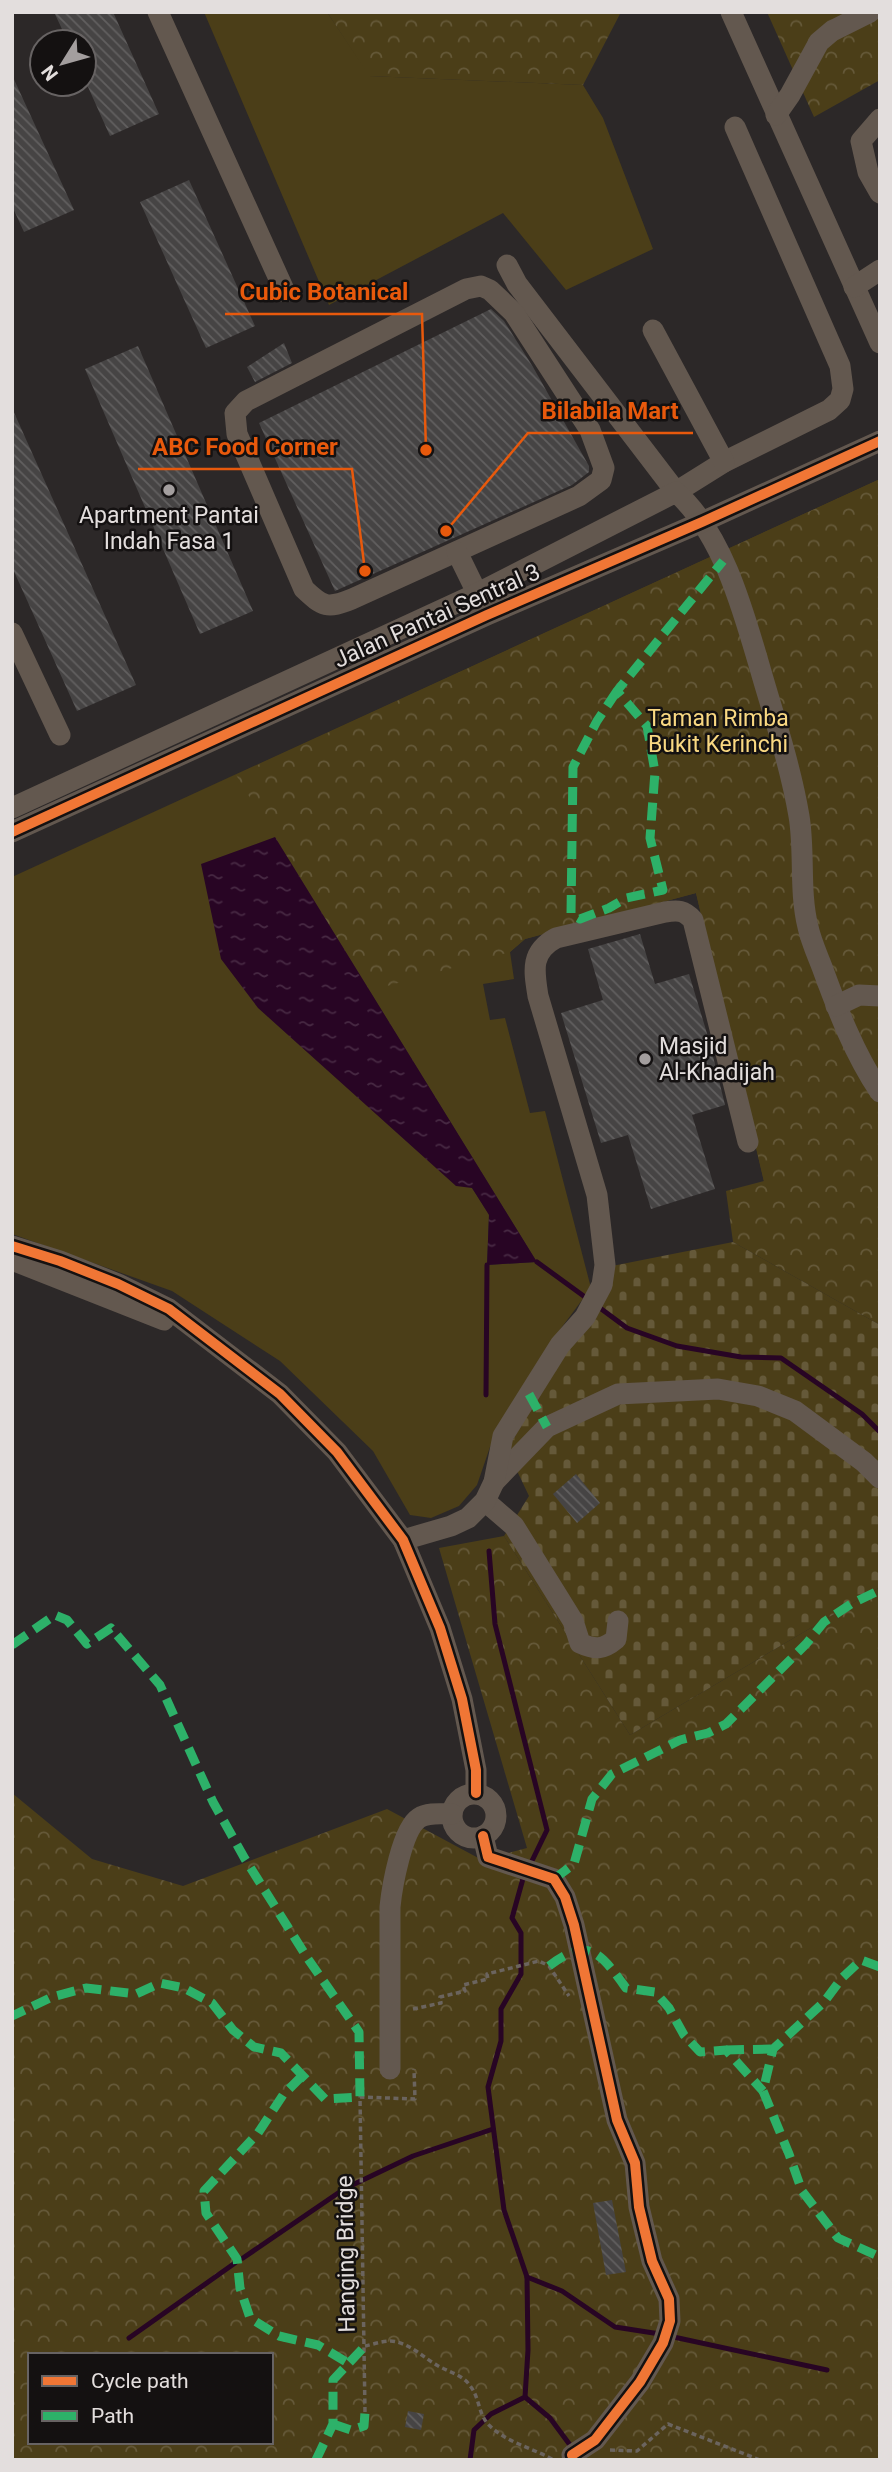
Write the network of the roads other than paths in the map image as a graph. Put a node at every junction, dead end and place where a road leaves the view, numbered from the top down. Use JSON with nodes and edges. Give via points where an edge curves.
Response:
{"nodes":[{"id":1,"x":158,"y":12,"type":"edge"},
{"id":2,"x":731,"y":12,"type":"edge"},
{"id":3,"x":870,"y":12,"type":"edge"},
{"id":4,"x":776,"y":115,"type":"junction"},
{"id":5,"x":880,"y":119,"type":"edge"},
{"id":6,"x":735,"y":127,"type":"dead end"},
{"id":7,"x":880,"y":193,"type":"edge"},
{"id":8,"x":507,"y":265,"type":"dead end"},
{"id":9,"x":880,"y":270,"type":"edge"},
{"id":10,"x":854,"y":287,"type":"junction"},
{"id":11,"x":285,"y":292,"type":"dead end"},
{"id":12,"x":874,"y":314,"type":"edge"},
{"id":13,"x":653,"y":330,"type":"dead end"},
{"id":14,"x":880,"y":344,"type":"edge"},
{"id":15,"x":880,"y":441,"type":"edge"},
{"id":16,"x":724,"y":462,"type":"junction"},
{"id":17,"x":676,"y":492,"type":"junction"},
{"id":18,"x":702,"y":522,"type":"junction"},
{"id":19,"x":457,"y":552,"type":"junction"},
{"id":20,"x":478,"y":593,"type":"junction"},
{"id":21,"x":487,"y":615,"type":"junction"},
{"id":22,"x":12,"y":633,"type":"edge"},
{"id":23,"x":60,"y":735,"type":"dead end"},
{"id":24,"x":12,"y":808,"type":"edge"},
{"id":25,"x":12,"y":832,"type":"edge"},
{"id":26,"x":880,"y":996,"type":"edge"},
{"id":27,"x":836,"y":1006,"type":"junction"},
{"id":28,"x":880,"y":1092,"type":"edge"},
{"id":29,"x":748,"y":1142,"type":"dead end"},
{"id":30,"x":12,"y":1246,"type":"edge"},
{"id":31,"x":12,"y":1260,"type":"edge"},
{"id":32,"x":199,"y":1331,"type":"junction"},
{"id":33,"x":880,"y":1478,"type":"edge"},
{"id":34,"x":489,"y":1492,"type":"junction"},
{"id":35,"x":403,"y":1540,"type":"junction"},
{"id":36,"x":618,"y":1621,"type":"dead end"},
{"id":37,"x":476,"y":1793,"type":"junction"},
{"id":38,"x":452,"y":1814,"type":"junction"},
{"id":39,"x":483,"y":1836,"type":"junction"},
{"id":40,"x":390,"y":2069,"type":"dead end"},
{"id":41,"x":575,"y":2451,"type":"edge"}],
"edges":[{"from":1,"to":11,"type":"street"},
{"from":2,"to":4,"type":"street"},
{"from":3,"to":4,"type":"street","via":[[832,31],[819,43]]},
{"from":4,"to":10,"type":"street"},
{"from":5,"to":7,"type":"street","via":[[861,141],[868,172]]},
{"from":6,"to":16,"type":"street","via":[[840,366],[843,389],[830,410]]},
{"from":8,"to":17,"type":"street"},
{"from":9,"to":10,"type":"street"},
{"from":10,"to":12,"type":"street"},
{"from":12,"to":14,"type":"street"},
{"from":13,"to":16,"type":"street"},
{"from":15,"to":18,"type":"street","name":"Jalan Pantai Sentral 3"},
{"from":16,"to":17,"type":"street"},
{"from":17,"to":18,"type":"street"},
{"from":17,"to":20,"type":"street"},
{"from":18,"to":21,"type":"street","name":"Jalan Pantai Sentral 3"},
{"from":18,"to":27,"type":"street","via":[[745,618],[774,717],[799,816],[807,927]]},
{"from":19,"to":19,"type":"street","via":[[334,606],[319,603],[304,589],[237,433],[235,412],[246,401],[466,289],[481,286],[514,313],[590,430],[604,468],[601,480],[579,496]]},
{"from":19,"to":20,"type":"street"},
{"from":20,"to":21,"type":"street"},
{"from":20,"to":24,"type":"street"},
{"from":21,"to":25,"type":"street","name":"Jalan Pantai Sentral 3"},
{"from":22,"to":23,"type":"street"},
{"from":26,"to":27,"type":"street","via":[[859,995]]},
{"from":27,"to":28,"type":"street","via":[[862,1065]]},
{"from":29,"to":34,"type":"street","via":[[692,920],[686,912],[665,912],[543,944],[536,959],[538,996],[597,1195],[604,1265],[601,1285],[585,1317],[560,1345],[503,1436]]},
{"from":30,"to":32,"type":"street","via":[[118,1284],[169,1309]]},
{"from":31,"to":32,"type":"street"},
{"from":32,"to":35,"type":"street","via":[[280,1394],[337,1452]]},
{"from":33,"to":34,"type":"street","via":[[796,1411],[758,1396],[718,1390],[618,1394],[547,1427]]},
{"from":34,"to":35,"type":"street","via":[[468,1518]]},
{"from":34,"to":36,"type":"street","via":[[573,1621],[580,1643],[606,1648],[616,1639]]},
{"from":35,"to":37,"type":"street","via":[[440,1628],[462,1699],[477,1770]]},
{"from":37,"to":38,"type":"street","via":[[460,1798]]},
{"from":37,"to":39,"type":"street","via":[[488,1798],[495,1809],[495,1822]]},
{"from":38,"to":39,"type":"street","via":[[458,1832]]},
{"from":38,"to":40,"type":"street","via":[[424,1816],[414,1823],[392,1885]]},
{"from":39,"to":41,"type":"street","via":[[488,1857],[555,1879],[565,1897],[617,2120],[635,2163],[639,2207],[652,2261],[669,2299],[665,2336],[640,2382]]}]}
